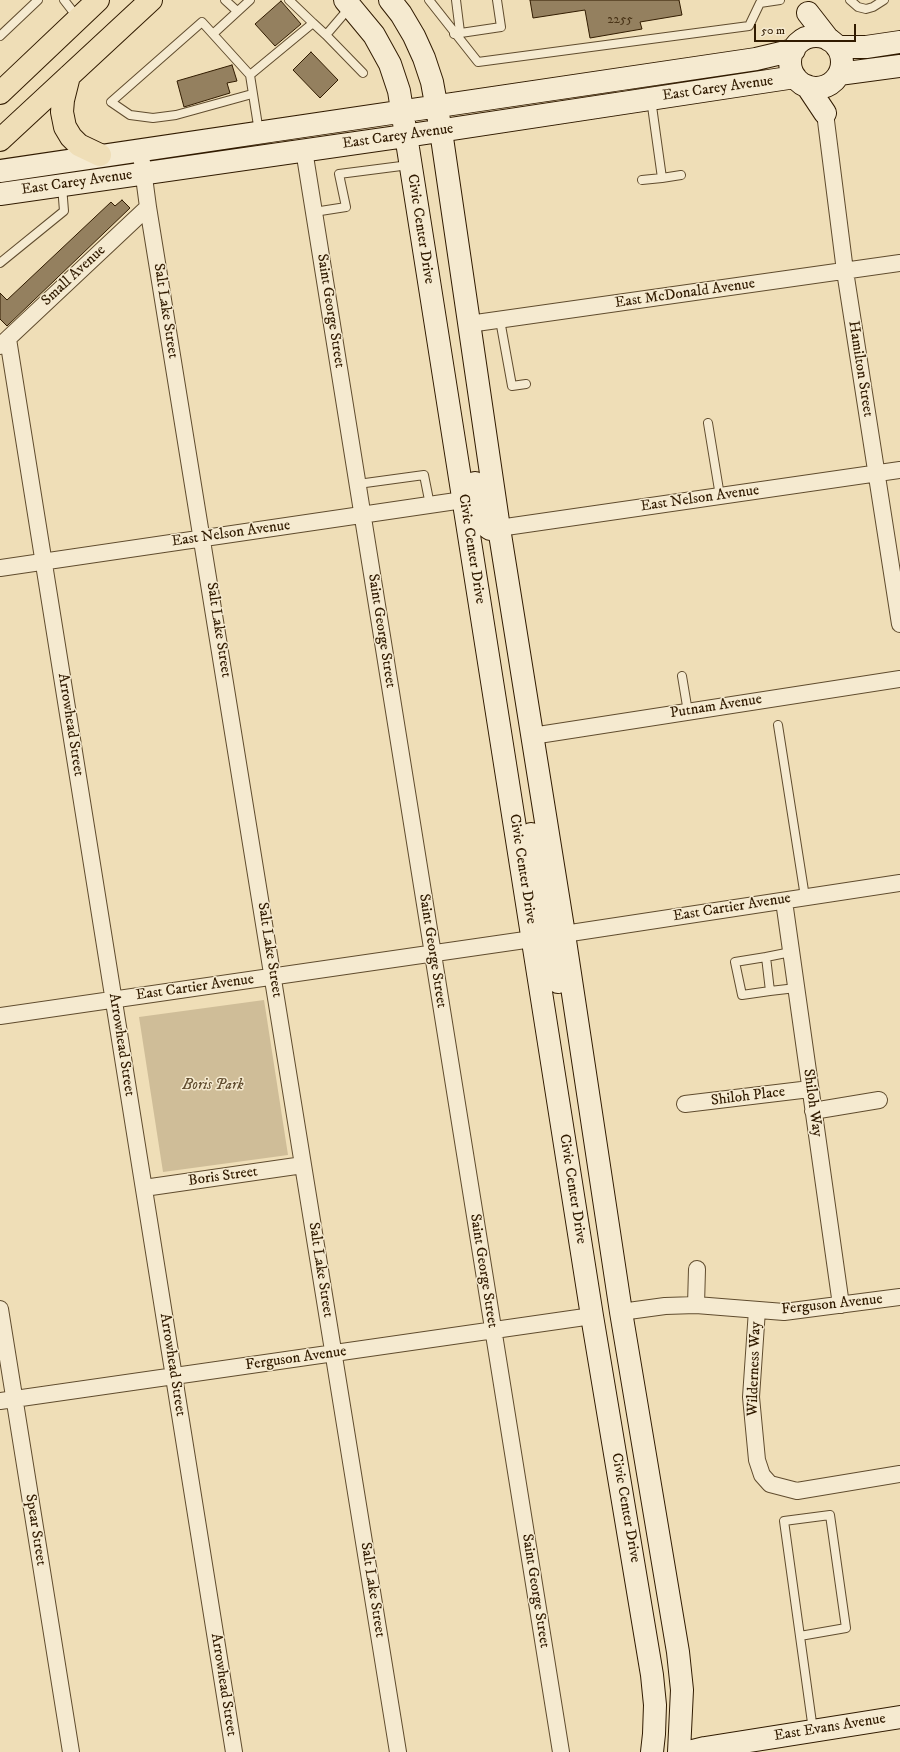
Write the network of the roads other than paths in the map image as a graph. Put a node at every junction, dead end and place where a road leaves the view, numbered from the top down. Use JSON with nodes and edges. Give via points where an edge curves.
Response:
{"nodes":[{"id":1,"x":38,"y":0,"type":"edge"},
{"id":2,"x":64,"y":0,"type":"edge"},
{"id":3,"x":98,"y":0,"type":"edge"},
{"id":4,"x":151,"y":0,"type":"edge"},
{"id":5,"x":225,"y":0,"type":"edge"},
{"id":6,"x":250,"y":0,"type":"edge"},
{"id":7,"x":289,"y":0,"type":"edge"},
{"id":8,"x":390,"y":0,"type":"edge"},
{"id":9,"x":429,"y":0,"type":"edge"},
{"id":10,"x":456,"y":0,"type":"edge"},
{"id":11,"x":497,"y":0,"type":"edge"},
{"id":12,"x":780,"y":0,"type":"edge"},
{"id":13,"x":850,"y":0,"type":"edge"},
{"id":14,"x":884,"y":0,"type":"edge"},
{"id":15,"x":764,"y":1,"type":"edge"},
{"id":16,"x":348,"y":3,"type":"edge"},
{"id":17,"x":806,"y":7,"type":"edge"},
{"id":18,"x":237,"y":11,"type":"junction"},
{"id":19,"x":78,"y":18,"type":"junction"},
{"id":20,"x":313,"y":23,"type":"junction"},
{"id":21,"x":457,"y":33,"type":"junction"},
{"id":22,"x":213,"y":34,"type":"junction"},
{"id":23,"x":326,"y":35,"type":"junction"},
{"id":24,"x":0,"y":36,"type":"edge"},
{"id":25,"x":900,"y":42,"type":"edge"},
{"id":26,"x":833,"y":43,"type":"junction"},
{"id":27,"x":796,"y":47,"type":"junction"},
{"id":28,"x":900,"y":66,"type":"edge"},
{"id":29,"x":363,"y":73,"type":"dead end"},
{"id":30,"x":250,"y":75,"type":"junction"},
{"id":31,"x":69,"y":76,"type":"junction"},
{"id":32,"x":835,"y":79,"type":"junction"},
{"id":33,"x":801,"y":82,"type":"junction"},
{"id":34,"x":0,"y":93,"type":"edge"},
{"id":35,"x":252,"y":94,"type":"junction"},
{"id":36,"x":651,"y":98,"type":"junction"},
{"id":37,"x":436,"y":105,"type":"junction"},
{"id":38,"x":402,"y":110,"type":"junction"},
{"id":39,"x":825,"y":113,"type":"junction"},
{"id":40,"x":440,"y":131,"type":"junction"},
{"id":41,"x":259,"y":132,"type":"junction"},
{"id":42,"x":405,"y":136,"type":"junction"},
{"id":43,"x":0,"y":140,"type":"edge"},
{"id":44,"x":140,"y":149,"type":"junction"},
{"id":45,"x":304,"y":150,"type":"junction"},
{"id":46,"x":100,"y":155,"type":"junction"},
{"id":47,"x":410,"y":164,"type":"junction"},
{"id":48,"x":0,"y":171,"type":"edge"},
{"id":49,"x":144,"y":173,"type":"junction"},
{"id":50,"x":681,"y":175,"type":"dead end"},
{"id":51,"x":662,"y":178,"type":"junction"},
{"id":52,"x":642,"y":180,"type":"dead end"},
{"id":53,"x":62,"y":185,"type":"junction"},
{"id":54,"x":0,"y":194,"type":"edge"},
{"id":55,"x":148,"y":207,"type":"junction"},
{"id":56,"x":314,"y":212,"type":"junction"},
{"id":57,"x":0,"y":263,"type":"edge"},
{"id":58,"x":900,"y":263,"type":"edge"},
{"id":59,"x":845,"y":271,"type":"junction"},
{"id":60,"x":500,"y":320,"type":"junction"},
{"id":61,"x":469,"y":324,"type":"junction"},
{"id":62,"x":4,"y":342,"type":"edge"},
{"id":63,"x":526,"y":384,"type":"dead end"},
{"id":64,"x":708,"y":423,"type":"dead end"},
{"id":65,"x":454,"y":444,"type":"junction"},
{"id":66,"x":900,"y":470,"type":"edge"},
{"id":67,"x":877,"y":474,"type":"junction"},
{"id":68,"x":358,"y":484,"type":"junction"},
{"id":69,"x":720,"y":496,"type":"junction"},
{"id":70,"x":463,"y":500,"type":"junction"},
{"id":71,"x":430,"y":505,"type":"junction"},
{"id":72,"x":363,"y":515,"type":"junction"},
{"id":73,"x":499,"y":528,"type":"junction"},
{"id":74,"x":203,"y":538,"type":"junction"},
{"id":75,"x":43,"y":562,"type":"junction"},
{"id":76,"x":0,"y":568,"type":"edge"},
{"id":77,"x":900,"y":624,"type":"edge"},
{"id":78,"x":682,"y":676,"type":"dead end"},
{"id":79,"x":900,"y":679,"type":"edge"},
{"id":80,"x":688,"y":712,"type":"junction"},
{"id":81,"x":778,"y":725,"type":"dead end"},
{"id":82,"x":532,"y":736,"type":"junction"},
{"id":83,"x":508,"y":782,"type":"junction"},
{"id":84,"x":900,"y":883,"type":"edge"},
{"id":85,"x":805,"y":898,"type":"junction"},
{"id":86,"x":784,"y":901,"type":"junction"},
{"id":87,"x":564,"y":934,"type":"junction"},
{"id":88,"x":532,"y":938,"type":"junction"},
{"id":89,"x":791,"y":952,"type":"junction"},
{"id":90,"x":433,"y":954,"type":"junction"},
{"id":91,"x":766,"y":957,"type":"junction"},
{"id":92,"x":273,"y":977,"type":"junction"},
{"id":93,"x":796,"y":988,"type":"junction"},
{"id":94,"x":770,"y":991,"type":"junction"},
{"id":95,"x":113,"y":1000,"type":"junction"},
{"id":96,"x":0,"y":1016,"type":"edge"},
{"id":97,"x":587,"y":1085,"type":"junction"},
{"id":98,"x":810,"y":1088,"type":"junction"},
{"id":99,"x":879,"y":1100,"type":"dead end"},
{"id":100,"x":685,"y":1104,"type":"dead end"},
{"id":101,"x":813,"y":1111,"type":"junction"},
{"id":102,"x":303,"y":1165,"type":"junction"},
{"id":103,"x":144,"y":1188,"type":"junction"},
{"id":104,"x":577,"y":1217,"type":"junction"},
{"id":105,"x":698,"y":1269,"type":"dead end"},
{"id":106,"x":900,"y":1297,"type":"edge"},
{"id":107,"x":696,"y":1305,"type":"junction"},
{"id":108,"x":841,"y":1305,"type":"junction"},
{"id":109,"x":0,"y":1308,"type":"edge"},
{"id":110,"x":757,"y":1310,"type":"junction"},
{"id":111,"x":621,"y":1312,"type":"junction"},
{"id":112,"x":592,"y":1316,"type":"junction"},
{"id":113,"x":493,"y":1330,"type":"junction"},
{"id":114,"x":334,"y":1353,"type":"junction"},
{"id":115,"x":174,"y":1376,"type":"junction"},
{"id":116,"x":7,"y":1400,"type":"edge"},
{"id":117,"x":636,"y":1404,"type":"junction"},
{"id":118,"x":900,"y":1474,"type":"edge"},
{"id":119,"x":800,"y":1636,"type":"junction"},
{"id":120,"x":900,"y":1717,"type":"edge"},
{"id":121,"x":813,"y":1731,"type":"junction"},
{"id":122,"x":71,"y":1752,"type":"edge"},
{"id":123,"x":234,"y":1752,"type":"edge"},
{"id":124,"x":398,"y":1752,"type":"edge"},
{"id":125,"x":561,"y":1752,"type":"edge"},
{"id":126,"x":652,"y":1752,"type":"edge"},
{"id":127,"x":679,"y":1752,"type":"edge"},
{"id":128,"x":689,"y":1752,"type":"edge"}],
"edges":[{"from":1,"to":24,"type":"lane"},
{"from":2,"to":19,"type":"lane"},
{"from":3,"to":19,"type":"main road"},
{"from":4,"to":31,"type":"main road"},
{"from":5,"to":18,"type":"lane"},
{"from":6,"to":18,"type":"lane"},
{"from":7,"to":20,"type":"lane"},
{"from":8,"to":37,"type":"main road","name":"Civic Center Drive","via":[[416,41],[432,82]]},
{"from":9,"to":21,"type":"lane"},
{"from":10,"to":21,"type":"lane"},
{"from":11,"to":21,"type":"lane","via":[[500,26]]},
{"from":12,"to":15,"type":"lane"},
{"from":13,"to":14,"type":"lane","via":[[858,7],[866,8],[873,8]]},
{"from":15,"to":21,"type":"lane","via":[[760,3],[749,26],[478,62]]},
{"from":16,"to":23,"type":"lane"},
{"from":16,"to":38,"type":"main road","name":"Civic Center Drive","via":[[374,35],[390,64]]},
{"from":17,"to":26,"type":"main road"},
{"from":17,"to":27,"type":"main road"},
{"from":18,"to":22,"type":"lane"},
{"from":19,"to":34,"type":"main road"},
{"from":20,"to":23,"type":"lane"},
{"from":20,"to":30,"type":"lane"},
{"from":22,"to":30,"type":"lane"},
{"from":22,"to":35,"type":"lane","via":[[202,22],[111,102],[130,115],[153,118],[176,115]]},
{"from":23,"to":29,"type":"lane"},
{"from":25,"to":26,"type":"main road","via":[[866,47]]},
{"from":26,"to":27,"type":"main road","via":[[811,37]]},
{"from":26,"to":32,"type":"main road","via":[[842,60]]},
{"from":27,"to":33,"type":"main road","via":[[790,64]]},
{"from":27,"to":37,"type":"main road","name":"East Carey Avenue","via":[[756,59]]},
{"from":28,"to":32,"type":"main road"},
{"from":30,"to":35,"type":"lane"},
{"from":31,"to":43,"type":"main road"},
{"from":31,"to":46,"type":"main road","via":[[62,112],[65,127],[79,145]]},
{"from":32,"to":33,"type":"main road","via":[[821,87]]},
{"from":32,"to":39,"type":"main road"},
{"from":33,"to":36,"type":"main road","name":"East Carey Avenue"},
{"from":33,"to":39,"type":"main road"},
{"from":35,"to":41,"type":"lane"},
{"from":36,"to":40,"type":"main road","name":"East Carey Avenue"},
{"from":36,"to":51,"type":"lane"},
{"from":37,"to":38,"type":"main road","name":"East Carey Avenue"},
{"from":37,"to":40,"type":"main road","name":"Civic Center Drive"},
{"from":38,"to":41,"type":"main road","name":"East Carey Avenue"},
{"from":38,"to":42,"type":"main road","name":"Civic Center Drive"},
{"from":39,"to":59,"type":"street","name":"Hamilton Street"},
{"from":40,"to":42,"type":"main road","name":"East Carey Avenue"},
{"from":40,"to":61,"type":"main road","name":"Civic Center Drive"},
{"from":41,"to":44,"type":"main road","name":"East Carey Avenue"},
{"from":42,"to":45,"type":"main road","name":"East Carey Avenue"},
{"from":42,"to":47,"type":"main road","name":"Civic Center Drive"},
{"from":44,"to":46,"type":"main road","name":"East Carey Avenue"},
{"from":44,"to":49,"type":"street","name":"Salt Lake Street"},
{"from":45,"to":49,"type":"main road","name":"East Carey Avenue"},
{"from":45,"to":56,"type":"street","name":"Saint George Street"},
{"from":46,"to":48,"type":"main road","name":"East Carey Avenue"},
{"from":47,"to":56,"type":"lane","via":[[339,174],[346,208]]},
{"from":47,"to":65,"type":"main road","name":"Civic Center Drive"},
{"from":49,"to":53,"type":"main road","name":"East Carey Avenue"},
{"from":49,"to":55,"type":"street","name":"Salt Lake Street"},
{"from":50,"to":51,"type":"lane"},
{"from":51,"to":52,"type":"lane"},
{"from":53,"to":54,"type":"main road","name":"East Carey Avenue"},
{"from":53,"to":57,"type":"lane","via":[[64,211]]},
{"from":55,"to":62,"type":"street","name":"Small Avenue"},
{"from":55,"to":74,"type":"street","name":"Salt Lake Street"},
{"from":56,"to":68,"type":"street","name":"Saint George Street"},
{"from":58,"to":59,"type":"street","name":"East McDonald Avenue"},
{"from":59,"to":60,"type":"street","name":"East McDonald Avenue"},
{"from":59,"to":67,"type":"street","name":"Hamilton Street"},
{"from":60,"to":61,"type":"street","name":"East McDonald Avenue"},
{"from":60,"to":63,"type":"lane","via":[[512,386]]},
{"from":61,"to":73,"type":"main road","name":"Civic Center Drive"},
{"from":62,"to":75,"type":"street","name":"Arrowhead Street"},
{"from":64,"to":69,"type":"lane"},
{"from":65,"to":70,"type":"main road","name":"Civic Center Drive"},
{"from":65,"to":73,"type":"main road","via":[[471,457],[484,525],[490,529]]},
{"from":66,"to":67,"type":"street","name":"East Nelson Avenue"},
{"from":67,"to":69,"type":"street","name":"East Nelson Avenue"},
{"from":67,"to":77,"type":"street","name":"Hamilton Street"},
{"from":68,"to":71,"type":"lane","via":[[424,475]]},
{"from":68,"to":72,"type":"street","name":"Saint George Street"},
{"from":69,"to":73,"type":"street","name":"East Nelson Avenue"},
{"from":70,"to":71,"type":"street","name":"East Nelson Avenue"},
{"from":70,"to":83,"type":"main road","name":"Civic Center Drive"},
{"from":71,"to":72,"type":"street","name":"East Nelson Avenue"},
{"from":72,"to":74,"type":"street","name":"East Nelson Avenue"},
{"from":72,"to":90,"type":"street","name":"Saint George Street"},
{"from":73,"to":82,"type":"main road","name":"Civic Center Drive"},
{"from":74,"to":75,"type":"street","name":"East Nelson Avenue"},
{"from":74,"to":92,"type":"street","name":"Salt Lake Street"},
{"from":75,"to":76,"type":"street","name":"East Nelson Avenue"},
{"from":75,"to":95,"type":"street","name":"Arrowhead Street"},
{"from":78,"to":80,"type":"lane"},
{"from":79,"to":80,"type":"street","name":"Putnam Avenue"},
{"from":80,"to":82,"type":"street","name":"Putnam Avenue"},
{"from":81,"to":85,"type":"lane"},
{"from":82,"to":87,"type":"main road","name":"Civic Center Drive"},
{"from":83,"to":87,"type":"main road","via":[[521,790],[525,800],[546,925],[550,932]]},
{"from":83,"to":88,"type":"main road","name":"Civic Center Drive"},
{"from":84,"to":85,"type":"street","name":"East Cartier Avenue"},
{"from":85,"to":86,"type":"street","name":"East Cartier Avenue"},
{"from":86,"to":87,"type":"street","name":"East Cartier Avenue"},
{"from":86,"to":89,"type":"street","name":"Shiloh Way"},
{"from":87,"to":97,"type":"main road","name":"Civic Center Drive"},
{"from":88,"to":90,"type":"street","name":"East Cartier Avenue"},
{"from":88,"to":97,"type":"main road","via":[[544,940],[549,946],[571,1059],[576,1077]]},
{"from":88,"to":104,"type":"main road","name":"Civic Center Drive"},
{"from":89,"to":91,"type":"lane"},
{"from":89,"to":93,"type":"street","name":"Shiloh Way"},
{"from":90,"to":92,"type":"street","name":"East Cartier Avenue"},
{"from":90,"to":113,"type":"street","name":"Saint George Street"},
{"from":91,"to":94,"type":"lane"},
{"from":91,"to":94,"type":"lane","via":[[735,962],[742,995]]},
{"from":92,"to":95,"type":"street","name":"East Cartier Avenue"},
{"from":92,"to":102,"type":"street","name":"Salt Lake Street"},
{"from":93,"to":94,"type":"lane"},
{"from":93,"to":98,"type":"street","name":"Shiloh Way"},
{"from":95,"to":96,"type":"street","name":"East Cartier Avenue"},
{"from":95,"to":103,"type":"street","name":"Arrowhead Street"},
{"from":97,"to":111,"type":"main road","name":"Civic Center Drive"},
{"from":98,"to":100,"type":"street","name":"Shiloh Place"},
{"from":98,"to":101,"type":"street","name":"Shiloh Way"},
{"from":99,"to":101,"type":"street"},
{"from":101,"to":108,"type":"street","name":"Shiloh Way"},
{"from":102,"to":103,"type":"street","name":"Boris Street"},
{"from":102,"to":114,"type":"street","name":"Salt Lake Street"},
{"from":103,"to":115,"type":"street","name":"Arrowhead Street"},
{"from":104,"to":111,"type":"main road","via":[[603,1286],[606,1305]]},
{"from":104,"to":112,"type":"main road","name":"Civic Center Drive"},
{"from":105,"to":107,"type":"street"},
{"from":106,"to":108,"type":"street","name":"Ferguson Avenue"},
{"from":107,"to":110,"type":"street","name":"Ferguson Avenue"},
{"from":107,"to":111,"type":"street","name":"Ferguson Avenue"},
{"from":108,"to":110,"type":"street","name":"Ferguson Avenue","via":[[784,1312]]},
{"from":109,"to":116,"type":"street","name":"Spear Street"},
{"from":110,"to":118,"type":"street","name":"Wilderness Way","via":[[751,1397],[757,1460],[762,1475],[770,1484],[797,1491]]},
{"from":111,"to":117,"type":"main road","name":"Civic Center Drive"},
{"from":112,"to":113,"type":"street","name":"Ferguson Avenue"},
{"from":112,"to":117,"type":"main road","via":[[599,1317],[610,1331],[613,1347]]},
{"from":112,"to":126,"type":"main road","name":"Civic Center Drive","via":[[652,1675],[655,1705]]},
{"from":113,"to":114,"type":"street","name":"Ferguson Avenue"},
{"from":113,"to":125,"type":"street","name":"Saint George Street"},
{"from":114,"to":115,"type":"street","name":"Ferguson Avenue"},
{"from":114,"to":124,"type":"street","name":"Salt Lake Street"},
{"from":115,"to":116,"type":"street","name":"Ferguson Avenue"},
{"from":115,"to":123,"type":"street","name":"Arrowhead Street"},
{"from":116,"to":122,"type":"street","name":"Spear Street"},
{"from":117,"to":127,"type":"main road","name":"Civic Center Drive","via":[[678,1652],[682,1690]]},
{"from":119,"to":119,"type":"lane","via":[[784,1521],[830,1515],[846,1628]]},
{"from":119,"to":121,"type":"lane"},
{"from":120,"to":121,"type":"main road","name":"East Evans Avenue"},
{"from":121,"to":128,"type":"main road","name":"East Evans Avenue"}]}
